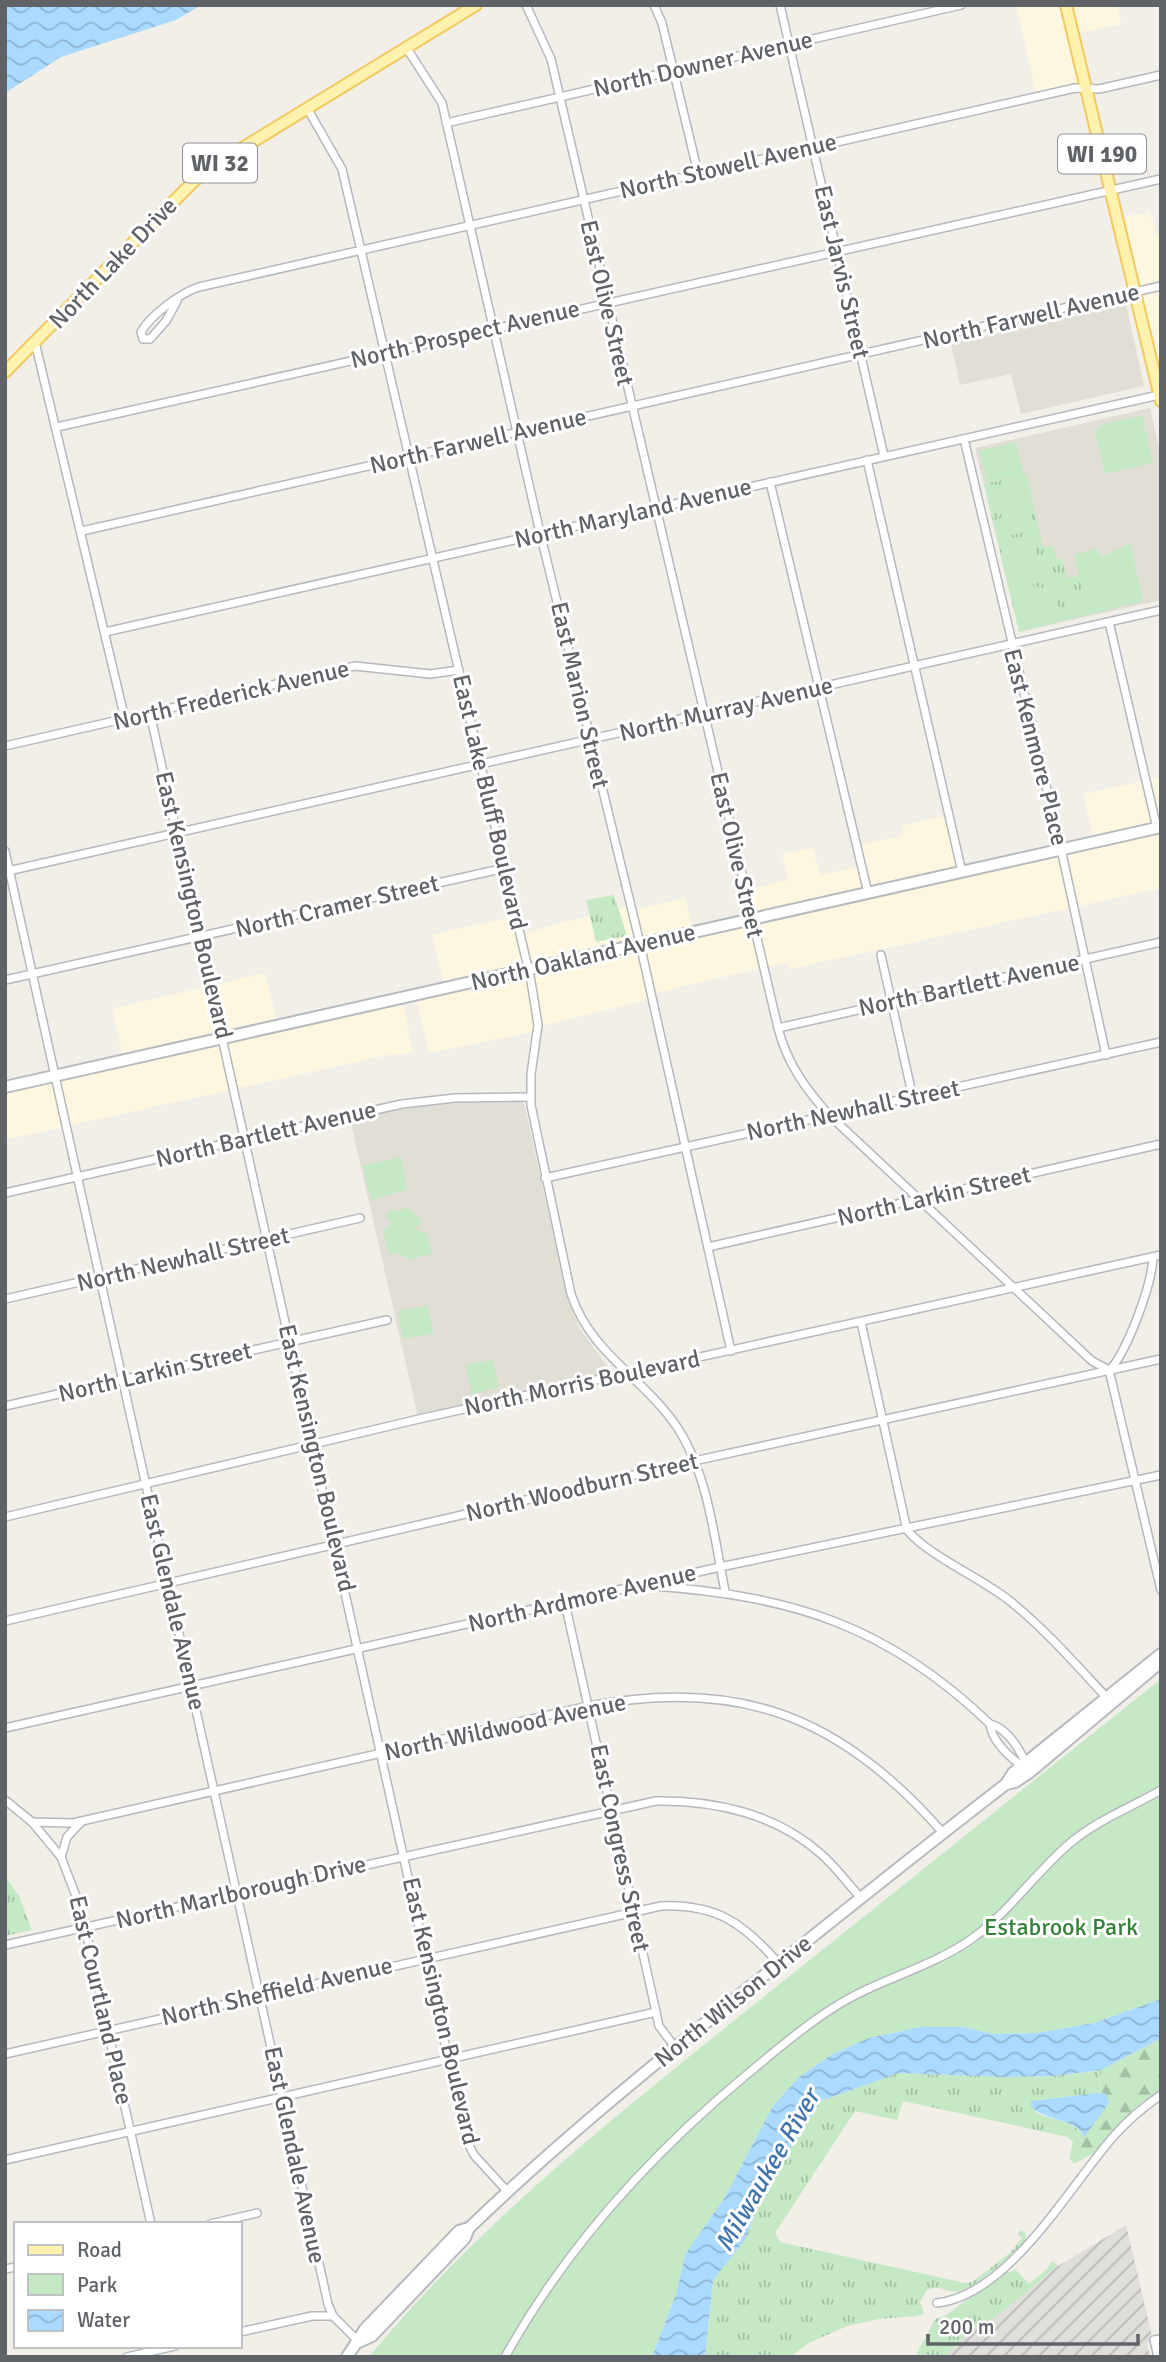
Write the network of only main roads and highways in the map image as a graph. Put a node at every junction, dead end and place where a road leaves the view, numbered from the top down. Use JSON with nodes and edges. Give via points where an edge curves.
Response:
{"nodes":[{"id":1,"x":476,"y":5,"type":"edge"},
{"id":2,"x":1066,"y":5,"type":"edge"},
{"id":3,"x":5,"y":372,"type":"edge"},
{"id":4,"x":1160,"y":397,"type":"edge"},
{"id":5,"x":1159,"y":827,"type":"edge"},
{"id":6,"x":5,"y":1087,"type":"edge"},
{"id":7,"x":1161,"y":1654,"type":"edge"},
{"id":8,"x":1161,"y":1662,"type":"edge"},
{"id":9,"x":1110,"y":1701,"type":"junction"},
{"id":10,"x":347,"y":2357,"type":"edge"}],
"edges":[{"from":1,"to":3,"type":"main road","name":"North Lake Drive","number":"WI 32","via":[[195,180]]},
{"from":2,"to":4,"type":"main road","number":"WI 190"},
{"from":5,"to":6,"type":"main road","name":"North Oakland Avenue"},
{"from":7,"to":9,"type":"main road","name":"North Wilson Drive"},
{"from":8,"to":9,"type":"main road","name":"North Wilson Drive"},
{"from":9,"to":10,"type":"main road","name":"North Wilson Drive","via":[[1026,1767],[1016,1782],[1006,1784],[943,1833],[676,2047],[469,2228],[459,2231],[365,2329]]}]}
